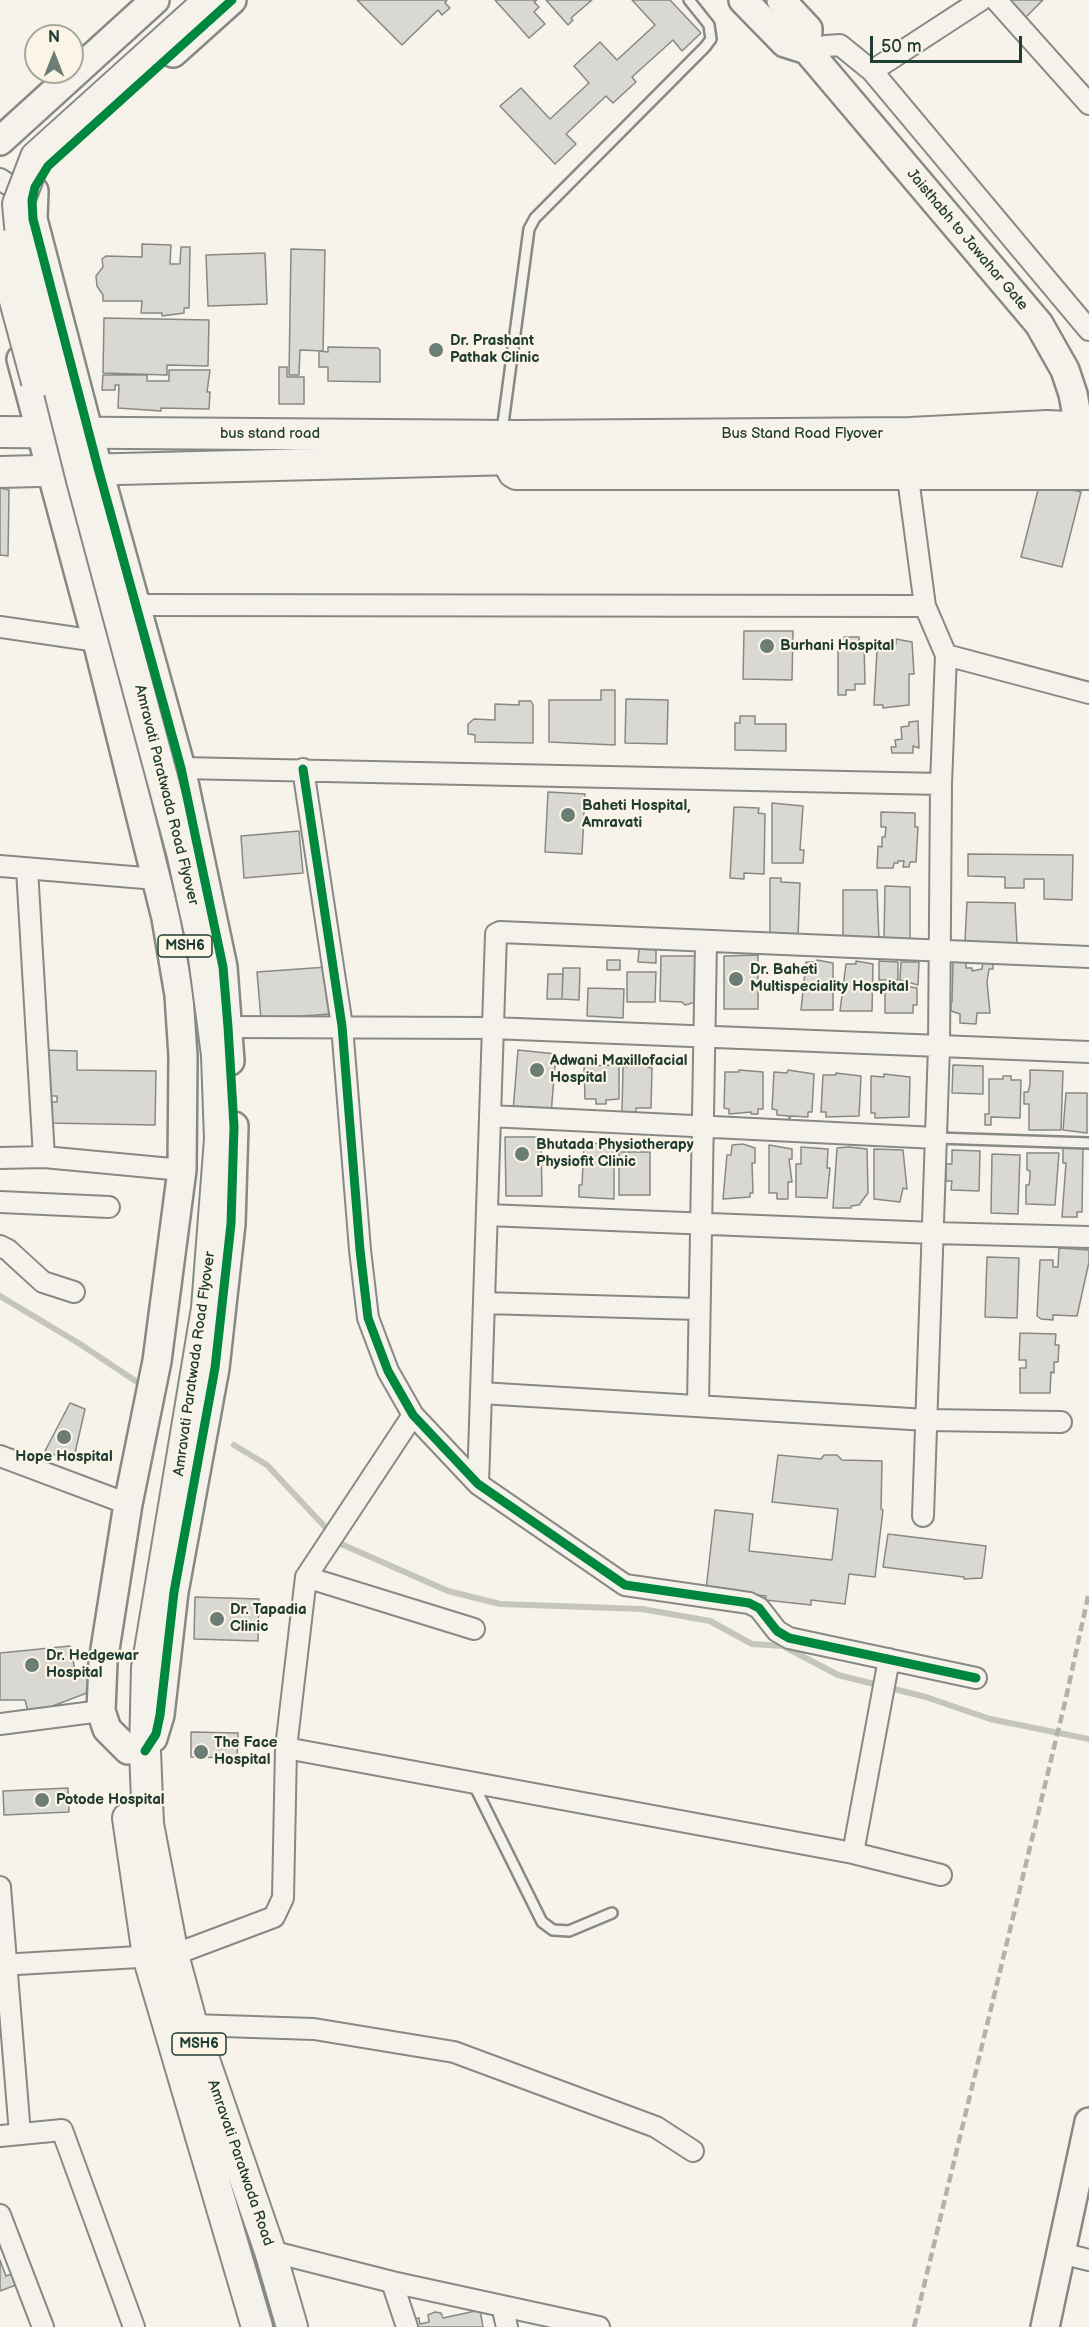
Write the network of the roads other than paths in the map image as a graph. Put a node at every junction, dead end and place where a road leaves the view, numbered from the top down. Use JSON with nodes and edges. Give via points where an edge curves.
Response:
{"nodes":[{"id":1,"x":155,"y":0,"type":"edge"},
{"id":2,"x":188,"y":0,"type":"edge"},
{"id":3,"x":210,"y":0,"type":"edge"},
{"id":4,"x":232,"y":0,"type":"edge"},
{"id":5,"x":688,"y":0,"type":"edge"},
{"id":6,"x":743,"y":0,"type":"edge"},
{"id":7,"x":781,"y":0,"type":"edge"},
{"id":8,"x":981,"y":0,"type":"edge"},
{"id":9,"x":996,"y":0,"type":"edge"},
{"id":10,"x":808,"y":52,"type":"junction"},
{"id":11,"x":872,"y":71,"type":"junction"},
{"id":12,"x":1089,"y":104,"type":"edge"},
{"id":13,"x":0,"y":141,"type":"edge"},
{"id":14,"x":0,"y":179,"type":"edge"},
{"id":15,"x":0,"y":197,"type":"edge"},
{"id":16,"x":32,"y":200,"type":"junction"},
{"id":17,"x":0,"y":245,"type":"edge"},
{"id":18,"x":0,"y":274,"type":"edge"},
{"id":19,"x":1089,"y":330,"type":"edge"},
{"id":20,"x":0,"y":432,"type":"edge"},
{"id":21,"x":39,"y":432,"type":"junction"},
{"id":22,"x":90,"y":433,"type":"junction"},
{"id":23,"x":265,"y":434,"type":"junction"},
{"id":24,"x":508,"y":448,"type":"junction"},
{"id":25,"x":1086,"y":448,"type":"edge"},
{"id":26,"x":264,"y":465,"type":"junction"},
{"id":27,"x":98,"y":468,"type":"junction"},
{"id":28,"x":0,"y":472,"type":"edge"},
{"id":29,"x":50,"y":472,"type":"junction"},
{"id":30,"x":908,"y":478,"type":"junction"},
{"id":31,"x":138,"y":605,"type":"junction"},
{"id":32,"x":925,"y":606,"type":"junction"},
{"id":33,"x":0,"y":627,"type":"edge"},
{"id":34,"x":97,"y":641,"type":"junction"},
{"id":35,"x":946,"y":655,"type":"junction"},
{"id":36,"x":1089,"y":693,"type":"edge"},
{"id":37,"x":181,"y":768,"type":"junction"},
{"id":38,"x":303,"y":769,"type":"junction"},
{"id":39,"x":941,"y":784,"type":"junction"},
{"id":40,"x":0,"y":866,"type":"edge"},
{"id":41,"x":27,"y":869,"type":"junction"},
{"id":42,"x":156,"y":879,"type":"junction"},
{"id":43,"x":706,"y":942,"type":"junction"},
{"id":44,"x":940,"y":950,"type":"junction"},
{"id":45,"x":1089,"y":957,"type":"edge"},
{"id":46,"x":342,"y":1026,"type":"junction"},
{"id":47,"x":228,"y":1027,"type":"junction"},
{"id":48,"x":492,"y":1028,"type":"junction"},
{"id":49,"x":705,"y":1037,"type":"junction"},
{"id":50,"x":939,"y":1047,"type":"junction"},
{"id":51,"x":1089,"y":1052,"type":"edge"},
{"id":52,"x":490,"y":1116,"type":"junction"},
{"id":53,"x":703,"y":1126,"type":"junction"},
{"id":54,"x":936,"y":1138,"type":"junction"},
{"id":55,"x":1089,"y":1143,"type":"edge"},
{"id":56,"x":44,"y":1157,"type":"junction"},
{"id":57,"x":0,"y":1158,"type":"edge"},
{"id":58,"x":182,"y":1170,"type":"junction"},
{"id":59,"x":0,"y":1202,"type":"edge"},
{"id":60,"x":109,"y":1207,"type":"dead end"},
{"id":61,"x":487,"y":1215,"type":"junction"},
{"id":62,"x":701,"y":1222,"type":"junction"},
{"id":63,"x":933,"y":1233,"type":"junction"},
{"id":64,"x":1089,"y":1237,"type":"edge"},
{"id":65,"x":0,"y":1246,"type":"edge"},
{"id":66,"x":74,"y":1292,"type":"dead end"},
{"id":67,"x":484,"y":1303,"type":"junction"},
{"id":68,"x":698,"y":1309,"type":"junction"},
{"id":69,"x":481,"y":1393,"type":"junction"},
{"id":70,"x":698,"y":1404,"type":"junction"},
{"id":71,"x":413,"y":1415,"type":"junction"},
{"id":72,"x":927,"y":1420,"type":"junction"},
{"id":73,"x":1061,"y":1422,"type":"dead end"},
{"id":74,"x":0,"y":1456,"type":"edge"},
{"id":75,"x":478,"y":1484,"type":"junction"},
{"id":76,"x":128,"y":1504,"type":"junction"},
{"id":77,"x":923,"y":1516,"type":"dead end"},
{"id":78,"x":308,"y":1574,"type":"junction"},
{"id":79,"x":474,"y":1629,"type":"dead end"},
{"id":80,"x":889,"y":1663,"type":"junction"},
{"id":81,"x":138,"y":1666,"type":"junction"},
{"id":82,"x":976,"y":1678,"type":"dead end"},
{"id":83,"x":101,"y":1711,"type":"junction"},
{"id":84,"x":0,"y":1724,"type":"edge"},
{"id":85,"x":286,"y":1748,"type":"junction"},
{"id":86,"x":136,"y":1751,"type":"junction"},
{"id":87,"x":473,"y":1783,"type":"junction"},
{"id":88,"x":853,"y":1853,"type":"junction"},
{"id":89,"x":941,"y":1875,"type":"dead end"},
{"id":90,"x":0,"y":1887,"type":"edge"},
{"id":91,"x":612,"y":1913,"type":"dead end"},
{"id":92,"x":161,"y":1955,"type":"junction"},
{"id":93,"x":4,"y":1964,"type":"edge"},
{"id":94,"x":192,"y":2025,"type":"junction"},
{"id":95,"x":1089,"y":2122,"type":"edge"},
{"id":96,"x":20,"y":2134,"type":"junction"},
{"id":97,"x":0,"y":2136,"type":"edge"},
{"id":98,"x":693,"y":2151,"type":"dead end"},
{"id":99,"x":1086,"y":2154,"type":"edge"},
{"id":100,"x":1082,"y":2192,"type":"edge"},
{"id":101,"x":0,"y":2216,"type":"edge"},
{"id":102,"x":270,"y":2251,"type":"junction"},
{"id":103,"x":1061,"y":2253,"type":"junction"},
{"id":104,"x":1089,"y":2260,"type":"edge"},
{"id":105,"x":392,"y":2282,"type":"junction"},
{"id":106,"x":502,"y":2306,"type":"junction"},
{"id":107,"x":522,"y":2310,"type":"junction"},
{"id":108,"x":43,"y":2327,"type":"edge"},
{"id":109,"x":134,"y":2327,"type":"edge"},
{"id":110,"x":257,"y":2327,"type":"edge"},
{"id":111,"x":292,"y":2327,"type":"edge"},
{"id":112,"x":407,"y":2327,"type":"edge"},
{"id":113,"x":507,"y":2327,"type":"edge"},
{"id":114,"x":540,"y":2327,"type":"edge"},
{"id":115,"x":599,"y":2327,"type":"edge"},
{"id":116,"x":1045,"y":2327,"type":"edge"}],
"edges":[{"from":1,"to":13,"type":"street"},
{"from":2,"to":15,"type":"main road","via":[[22,146]]},
{"from":3,"to":81,"type":"main road","name":"Amravati Paratwada Road Flyover","bridge":true,"via":[[36,157],[18,204],[21,236],[182,852],[202,942],[217,1055],[220,1139],[207,1308]]},
{"from":4,"to":16,"type":"street","via":[[48,166]]},
{"from":5,"to":24,"type":"lane","via":[[709,25],[711,39],[535,218],[529,229]]},
{"from":6,"to":10,"type":"street","name":"Jaisthabh to Jawahar Gate","via":[[785,44]]},
{"from":7,"to":10,"type":"street","name":"Jaisthabh to Jawahar Gate","via":[[808,29]]},
{"from":8,"to":11,"type":"street"},
{"from":9,"to":12,"type":"street"},
{"from":10,"to":11,"type":"street","via":[[840,45]]},
{"from":10,"to":25,"type":"street","name":"Jaisthabh to Jawahar Gate","via":[[1039,324],[1065,370]]},
{"from":11,"to":19,"type":"street"},
{"from":14,"to":16,"type":"street"},
{"from":16,"to":22,"type":"street","via":[[33,219]]},
{"from":17,"to":81,"type":"main road","name":"Amravati Paratwada Road Flyover","number":"MSH6","bridge":true,"via":[[161,838],[194,993],[200,1170],[197,1240]]},
{"from":18,"to":21,"type":"street"},
{"from":20,"to":21,"type":"main road","name":"bus stand road"},
{"from":21,"to":22,"type":"main road","name":"bus stand road"},
{"from":21,"to":29,"type":"street"},
{"from":22,"to":23,"type":"main road","name":"bus stand road"},
{"from":22,"to":27,"type":"street"},
{"from":23,"to":24,"type":"main road","name":"bus stand road"},
{"from":23,"to":26,"type":"street"},
{"from":24,"to":25,"type":"main road","name":"Bus Stand Road Flyover"},
{"from":24,"to":26,"type":"main road","name":"bus stand road"},
{"from":24,"to":30,"type":"street","via":[[510,476],[515,479]]},
{"from":25,"to":30,"type":"street"},
{"from":26,"to":27,"type":"main road","name":"bus stand road"},
{"from":27,"to":29,"type":"main road","name":"bus stand road"},
{"from":27,"to":31,"type":"street"},
{"from":28,"to":29,"type":"main road","name":"bus stand road"},
{"from":29,"to":34,"type":"street"},
{"from":30,"to":32,"type":"street"},
{"from":31,"to":32,"type":"street"},
{"from":31,"to":37,"type":"street"},
{"from":32,"to":35,"type":"street"},
{"from":33,"to":34,"type":"street"},
{"from":34,"to":42,"type":"street"},
{"from":35,"to":36,"type":"street"},
{"from":35,"to":39,"type":"street"},
{"from":37,"to":38,"type":"street"},
{"from":37,"to":47,"type":"street","via":[[223,967]]},
{"from":38,"to":39,"type":"street"},
{"from":38,"to":46,"type":"street"},
{"from":39,"to":44,"type":"street"},
{"from":40,"to":41,"type":"street"},
{"from":41,"to":42,"type":"street"},
{"from":41,"to":56,"type":"street"},
{"from":42,"to":58,"type":"street","via":[[179,995]]},
{"from":43,"to":44,"type":"street"},
{"from":43,"to":48,"type":"street","via":[[500,932],[495,939]]},
{"from":43,"to":49,"type":"street"},
{"from":44,"to":45,"type":"street"},
{"from":44,"to":50,"type":"street"},
{"from":46,"to":47,"type":"street"},
{"from":46,"to":48,"type":"street"},
{"from":46,"to":71,"type":"street","via":[[368,1318],[388,1371]]},
{"from":47,"to":86,"type":"street","via":[[234,1127],[231,1224],[215,1368],[174,1592],[160,1715],[156,1734]]},
{"from":48,"to":49,"type":"street"},
{"from":48,"to":52,"type":"street"},
{"from":49,"to":50,"type":"street"},
{"from":49,"to":53,"type":"street"},
{"from":50,"to":51,"type":"street"},
{"from":50,"to":54,"type":"street"},
{"from":52,"to":53,"type":"street"},
{"from":52,"to":61,"type":"street"},
{"from":53,"to":54,"type":"street"},
{"from":53,"to":62,"type":"street"},
{"from":54,"to":55,"type":"lane"},
{"from":54,"to":63,"type":"street"},
{"from":56,"to":57,"type":"street"},
{"from":56,"to":58,"type":"street"},
{"from":58,"to":76,"type":"street","via":[[157,1360]]},
{"from":59,"to":60,"type":"street"},
{"from":61,"to":62,"type":"street"},
{"from":61,"to":67,"type":"street"},
{"from":62,"to":63,"type":"street"},
{"from":62,"to":68,"type":"street"},
{"from":63,"to":64,"type":"street"},
{"from":63,"to":72,"type":"street"},
{"from":65,"to":66,"type":"street","via":[[43,1282]]},
{"from":67,"to":68,"type":"street"},
{"from":67,"to":69,"type":"street"},
{"from":68,"to":70,"type":"street"},
{"from":69,"to":70,"type":"street"},
{"from":69,"to":75,"type":"street"},
{"from":70,"to":72,"type":"street"},
{"from":71,"to":75,"type":"street"},
{"from":71,"to":78,"type":"street"},
{"from":72,"to":73,"type":"street"},
{"from":72,"to":77,"type":"street"},
{"from":74,"to":76,"type":"street"},
{"from":75,"to":80,"type":"street","via":[[625,1585],[754,1604],[777,1631],[789,1638]]},
{"from":76,"to":83,"type":"street","via":[[103,1662]]},
{"from":78,"to":79,"type":"street","via":[[390,1605]]},
{"from":78,"to":85,"type":"street"},
{"from":80,"to":82,"type":"street"},
{"from":80,"to":88,"type":"street"},
{"from":81,"to":86,"type":"main road","name":"Amravati Paratwada Road Flyover","number":"MSH6"},
{"from":83,"to":84,"type":"street"},
{"from":83,"to":86,"type":"street","via":[[107,1729]]},
{"from":85,"to":87,"type":"street"},
{"from":85,"to":92,"type":"street","via":[[283,1898],[274,1917]]},
{"from":86,"to":92,"type":"main road","name":"Amravati Paratwada Road","number":"MSH6","via":[[148,1824]]},
{"from":87,"to":88,"type":"street"},
{"from":87,"to":91,"type":"lane","via":[[542,1922],[553,1930],[569,1931]]},
{"from":88,"to":89,"type":"street"},
{"from":90,"to":93,"type":"street"},
{"from":92,"to":93,"type":"street"},
{"from":92,"to":94,"type":"main road","name":"Amravati Paratwada Road","number":"MSH6"},
{"from":92,"to":110,"type":"main road","name":"Amravati Paratwada Road","number":"MSH6"},
{"from":93,"to":96,"type":"street"},
{"from":94,"to":98,"type":"street","via":[[314,2029],[454,2052],[656,2127]]},
{"from":94,"to":102,"type":"main road","name":"Amravati Paratwada Road","number":"MSH6"},
{"from":95,"to":99,"type":"street"},
{"from":96,"to":97,"type":"street"},
{"from":96,"to":109,"type":"street","via":[[62,2130]]},
{"from":99,"to":100,"type":"street"},
{"from":100,"to":103,"type":"street"},
{"from":101,"to":108,"type":"street"},
{"from":102,"to":105,"type":"street"},
{"from":102,"to":111,"type":"main road","name":"Amravati Paratwada Road","number":"MSH6"},
{"from":103,"to":104,"type":"street"},
{"from":103,"to":116,"type":"street"},
{"from":105,"to":106,"type":"street"},
{"from":105,"to":112,"type":"street"},
{"from":106,"to":107,"type":"street"},
{"from":106,"to":113,"type":"street"},
{"from":107,"to":114,"type":"street"},
{"from":107,"to":115,"type":"street"}]}
